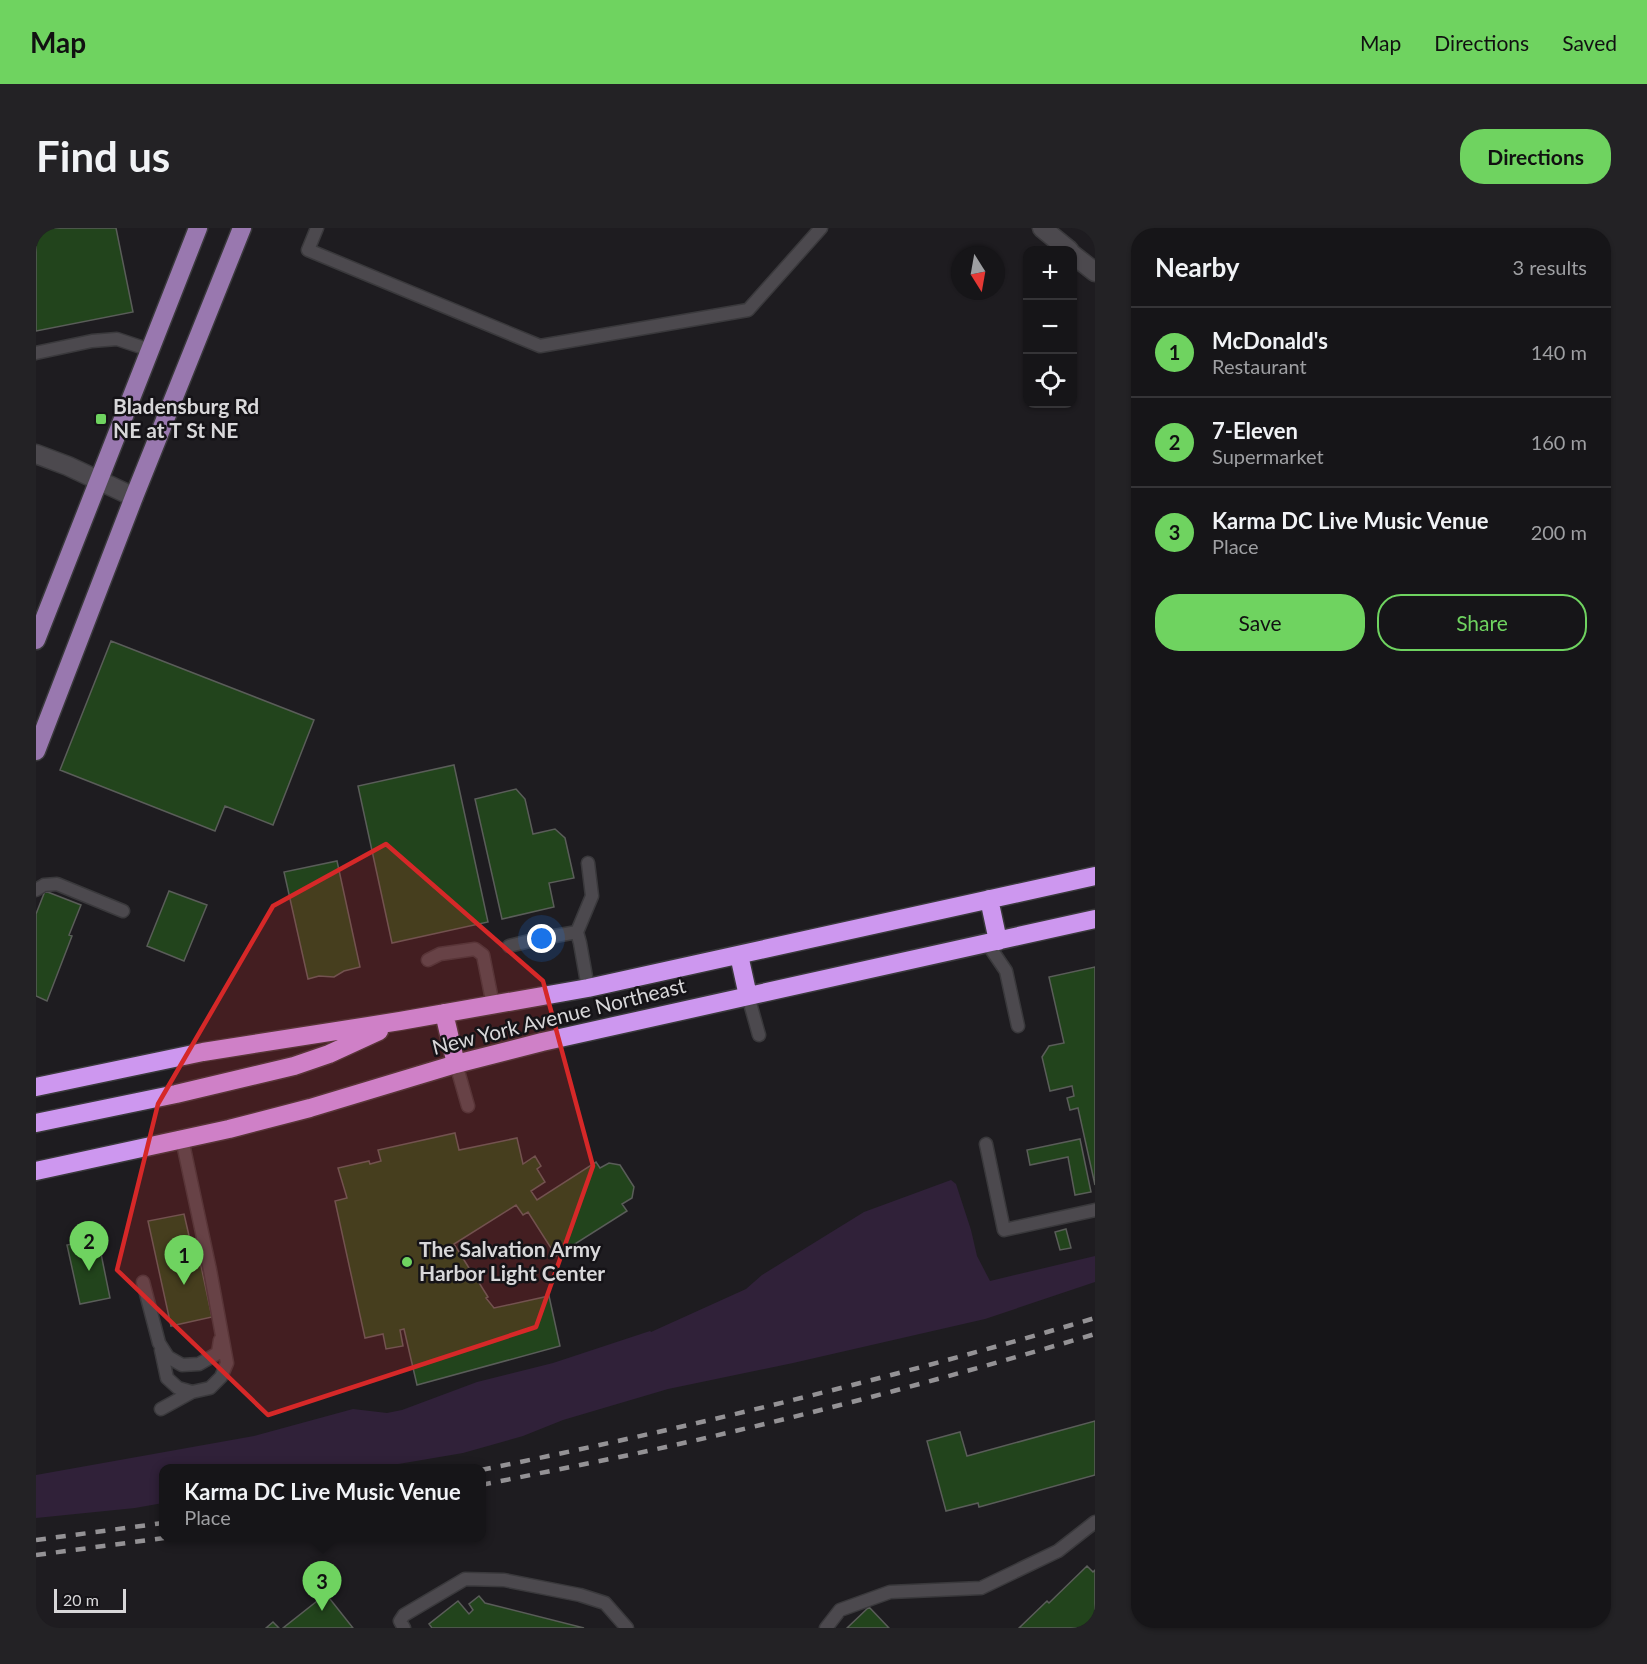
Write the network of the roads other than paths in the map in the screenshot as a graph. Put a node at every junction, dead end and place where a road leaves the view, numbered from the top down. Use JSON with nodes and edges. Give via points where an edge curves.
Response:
{"nodes":[{"id":1,"x":198,"y":228,"type":"edge"},
{"id":2,"x":317,"y":228,"type":"edge"},
{"id":3,"x":821,"y":228,"type":"edge"},
{"id":4,"x":1042,"y":228,"type":"edge"},
{"id":5,"x":239,"y":229,"type":"edge"},
{"id":6,"x":1064,"y":246,"type":"edge"},
{"id":7,"x":1077,"y":258,"type":"edge"},
{"id":8,"x":1095,"y":272,"type":"edge"},
{"id":9,"x":150,"y":350,"type":"junction"},
{"id":10,"x":36,"y":353,"type":"edge"},
{"id":11,"x":36,"y":454,"type":"edge"},
{"id":12,"x":99,"y":482,"type":"junction"},
{"id":13,"x":134,"y":497,"type":"junction"},
{"id":14,"x":36,"y":640,"type":"edge"},
{"id":15,"x":36,"y":751,"type":"edge"},
{"id":16,"x":588,"y":863,"type":"dead end"},
{"id":17,"x":1095,"y":876,"type":"edge"},
{"id":18,"x":36,"y":890,"type":"edge"},
{"id":19,"x":989,"y":899,"type":"junction"},
{"id":20,"x":123,"y":911,"type":"dead end"},
{"id":21,"x":1095,"y":920,"type":"edge"},
{"id":22,"x":577,"y":932,"type":"junction"},
{"id":23,"x":993,"y":942,"type":"junction"},
{"id":24,"x":509,"y":946,"type":"dead end"},
{"id":25,"x":739,"y":955,"type":"junction"},
{"id":26,"x":428,"y":960,"type":"dead end"},
{"id":27,"x":588,"y":988,"type":"junction"},
{"id":28,"x":748,"y":996,"type":"junction"},
{"id":29,"x":493,"y":1005,"type":"junction"},
{"id":30,"x":444,"y":1013,"type":"junction"},
{"id":31,"x":400,"y":1021,"type":"junction"},
{"id":32,"x":1018,"y":1026,"type":"dead end"},
{"id":33,"x":759,"y":1035,"type":"dead end"},
{"id":34,"x":456,"y":1064,"type":"junction"},
{"id":35,"x":36,"y":1087,"type":"edge"},
{"id":36,"x":468,"y":1106,"type":"dead end"},
{"id":37,"x":36,"y":1123,"type":"edge"},
{"id":38,"x":182,"y":1139,"type":"junction"},
{"id":39,"x":986,"y":1144,"type":"dead end"},
{"id":40,"x":37,"y":1166,"type":"edge"},
{"id":41,"x":1095,"y":1210,"type":"edge"},
{"id":42,"x":143,"y":1282,"type":"dead end"},
{"id":43,"x":221,"y":1332,"type":"junction"},
{"id":44,"x":159,"y":1343,"type":"junction"},
{"id":45,"x":192,"y":1392,"type":"junction"},
{"id":46,"x":161,"y":1408,"type":"dead end"},
{"id":47,"x":1095,"y":1522,"type":"edge"},
{"id":48,"x":404,"y":1628,"type":"edge"},
{"id":49,"x":627,"y":1628,"type":"edge"},
{"id":50,"x":826,"y":1628,"type":"edge"}],
"edges":[{"from":1,"to":9,"type":"main road"},
{"from":2,"to":3,"type":"lane","via":[[309,250],[540,346],[748,310]]},
{"from":4,"to":6,"type":"street"},
{"from":5,"to":13,"type":"main road"},
{"from":7,"to":8,"type":"street"},
{"from":9,"to":10,"type":"lane","via":[[117,339]]},
{"from":9,"to":12,"type":"main road"},
{"from":11,"to":12,"type":"street"},
{"from":12,"to":13,"type":"street"},
{"from":12,"to":14,"type":"main road"},
{"from":13,"to":15,"type":"main road"},
{"from":16,"to":22,"type":"lane","via":[[592,896]]},
{"from":17,"to":19,"type":"highway","name":"New York Avenue Northeast"},
{"from":18,"to":20,"type":"lane","via":[[57,884]]},
{"from":19,"to":23,"type":"highway"},
{"from":19,"to":25,"type":"highway","name":"New York Avenue Northeast"},
{"from":21,"to":23,"type":"highway","name":"New York Avenue Northeast"},
{"from":22,"to":24,"type":"lane"},
{"from":22,"to":27,"type":"lane"},
{"from":23,"to":28,"type":"highway","name":"New York Avenue Northeast"},
{"from":23,"to":32,"type":"lane","via":[[1006,971]]},
{"from":25,"to":27,"type":"highway","name":"New York Avenue Northeast"},
{"from":25,"to":28,"type":"highway"},
{"from":26,"to":29,"type":"lane","via":[[440,954],[475,949],[483,955]]},
{"from":27,"to":29,"type":"highway","name":"New York Avenue Northeast"},
{"from":28,"to":33,"type":"lane"},
{"from":28,"to":34,"type":"highway","name":"New York Avenue Northeast"},
{"from":29,"to":30,"type":"highway","name":"New York Avenue Northeast"},
{"from":30,"to":31,"type":"highway","name":"New York Avenue Northeast"},
{"from":30,"to":34,"type":"highway"},
{"from":31,"to":35,"type":"highway","name":"New York Avenue Northeast","via":[[203,1052]]},
{"from":31,"to":37,"type":"highway","via":[[294,1066]]},
{"from":34,"to":36,"type":"lane"},
{"from":34,"to":38,"type":"highway","name":"New York Avenue Northeast","via":[[310,1108]]},
{"from":38,"to":40,"type":"highway","name":"New York Avenue Northeast"},
{"from":38,"to":43,"type":"lane"},
{"from":39,"to":41,"type":"lane","via":[[1004,1230]]},
{"from":42,"to":44,"type":"lane"},
{"from":43,"to":44,"type":"lane","via":[[218,1353],[199,1364],[182,1365],[168,1358]]},
{"from":43,"to":45,"type":"lane","via":[[227,1363],[221,1377],[210,1388]]},
{"from":44,"to":45,"type":"lane","via":[[167,1378],[178,1388]]},
{"from":45,"to":46,"type":"lane"},
{"from":47,"to":50,"type":"lane","via":[[1058,1551],[981,1588],[890,1592],[840,1610]]},
{"from":48,"to":49,"type":"lane","via":[[400,1621],[404,1615],[465,1579],[504,1580],[580,1594],[605,1603]]}]}
